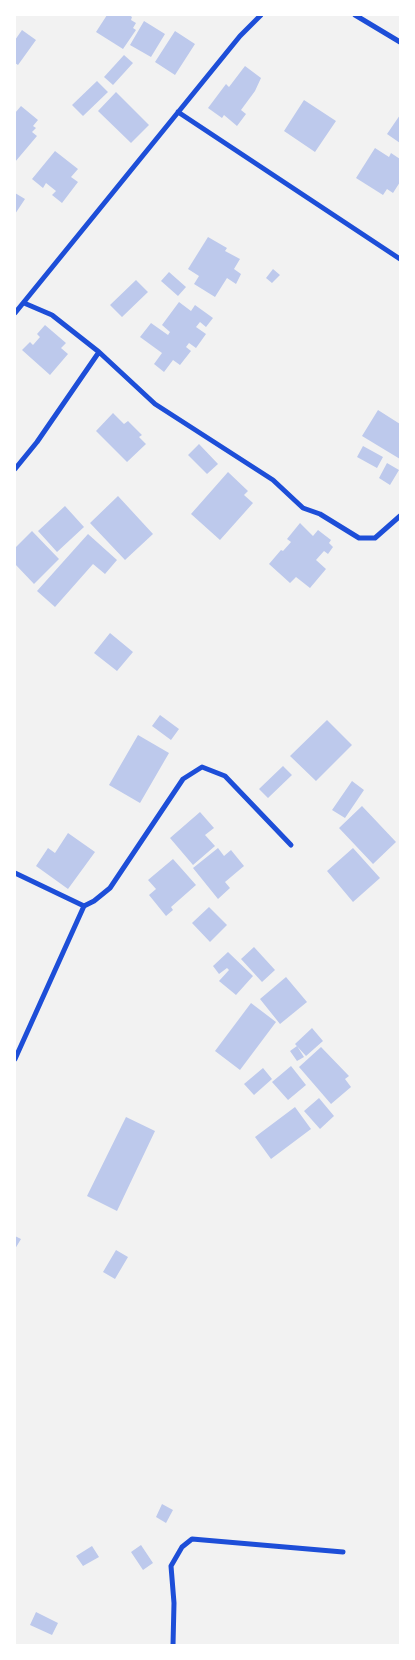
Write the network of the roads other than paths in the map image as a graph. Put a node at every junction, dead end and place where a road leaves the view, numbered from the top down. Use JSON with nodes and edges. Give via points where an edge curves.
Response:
{"nodes":[{"id":1,"x":261,"y":15,"type":"edge"},
{"id":2,"x":355,"y":15,"type":"edge"},
{"id":3,"x":400,"y":42,"type":"edge"},
{"id":4,"x":178,"y":112,"type":"junction"},
{"id":5,"x":400,"y":259,"type":"edge"},
{"id":6,"x":24,"y":303,"type":"junction"},
{"id":7,"x":15,"y":313,"type":"edge"},
{"id":8,"x":99,"y":352,"type":"junction"},
{"id":9,"x":15,"y":469,"type":"edge"},
{"id":10,"x":400,"y":516,"type":"edge"},
{"id":11,"x":290,"y":846,"type":"dead end"},
{"id":12,"x":15,"y":873,"type":"edge"},
{"id":13,"x":84,"y":906,"type":"junction"},
{"id":14,"x":15,"y":1059,"type":"edge"},
{"id":15,"x":343,"y":1552,"type":"dead end"},
{"id":16,"x":173,"y":1645,"type":"edge"}],
"edges":[{"from":1,"to":4,"type":"street"},
{"from":2,"to":3,"type":"street"},
{"from":4,"to":5,"type":"street"},
{"from":4,"to":6,"type":"street"},
{"from":6,"to":7,"type":"street"},
{"from":6,"to":8,"type":"street","via":[[52,315]]},
{"from":8,"to":9,"type":"street"},
{"from":8,"to":10,"type":"street","via":[[155,404],[273,480],[303,508],[320,514],[359,538],[375,538]]},
{"from":11,"to":13,"type":"street","via":[[225,776],[202,767],[183,779],[110,888]]},
{"from":12,"to":13,"type":"street"},
{"from":13,"to":14,"type":"street"},
{"from":15,"to":16,"type":"street","via":[[192,1539],[182,1547],[171,1566]]}]}
